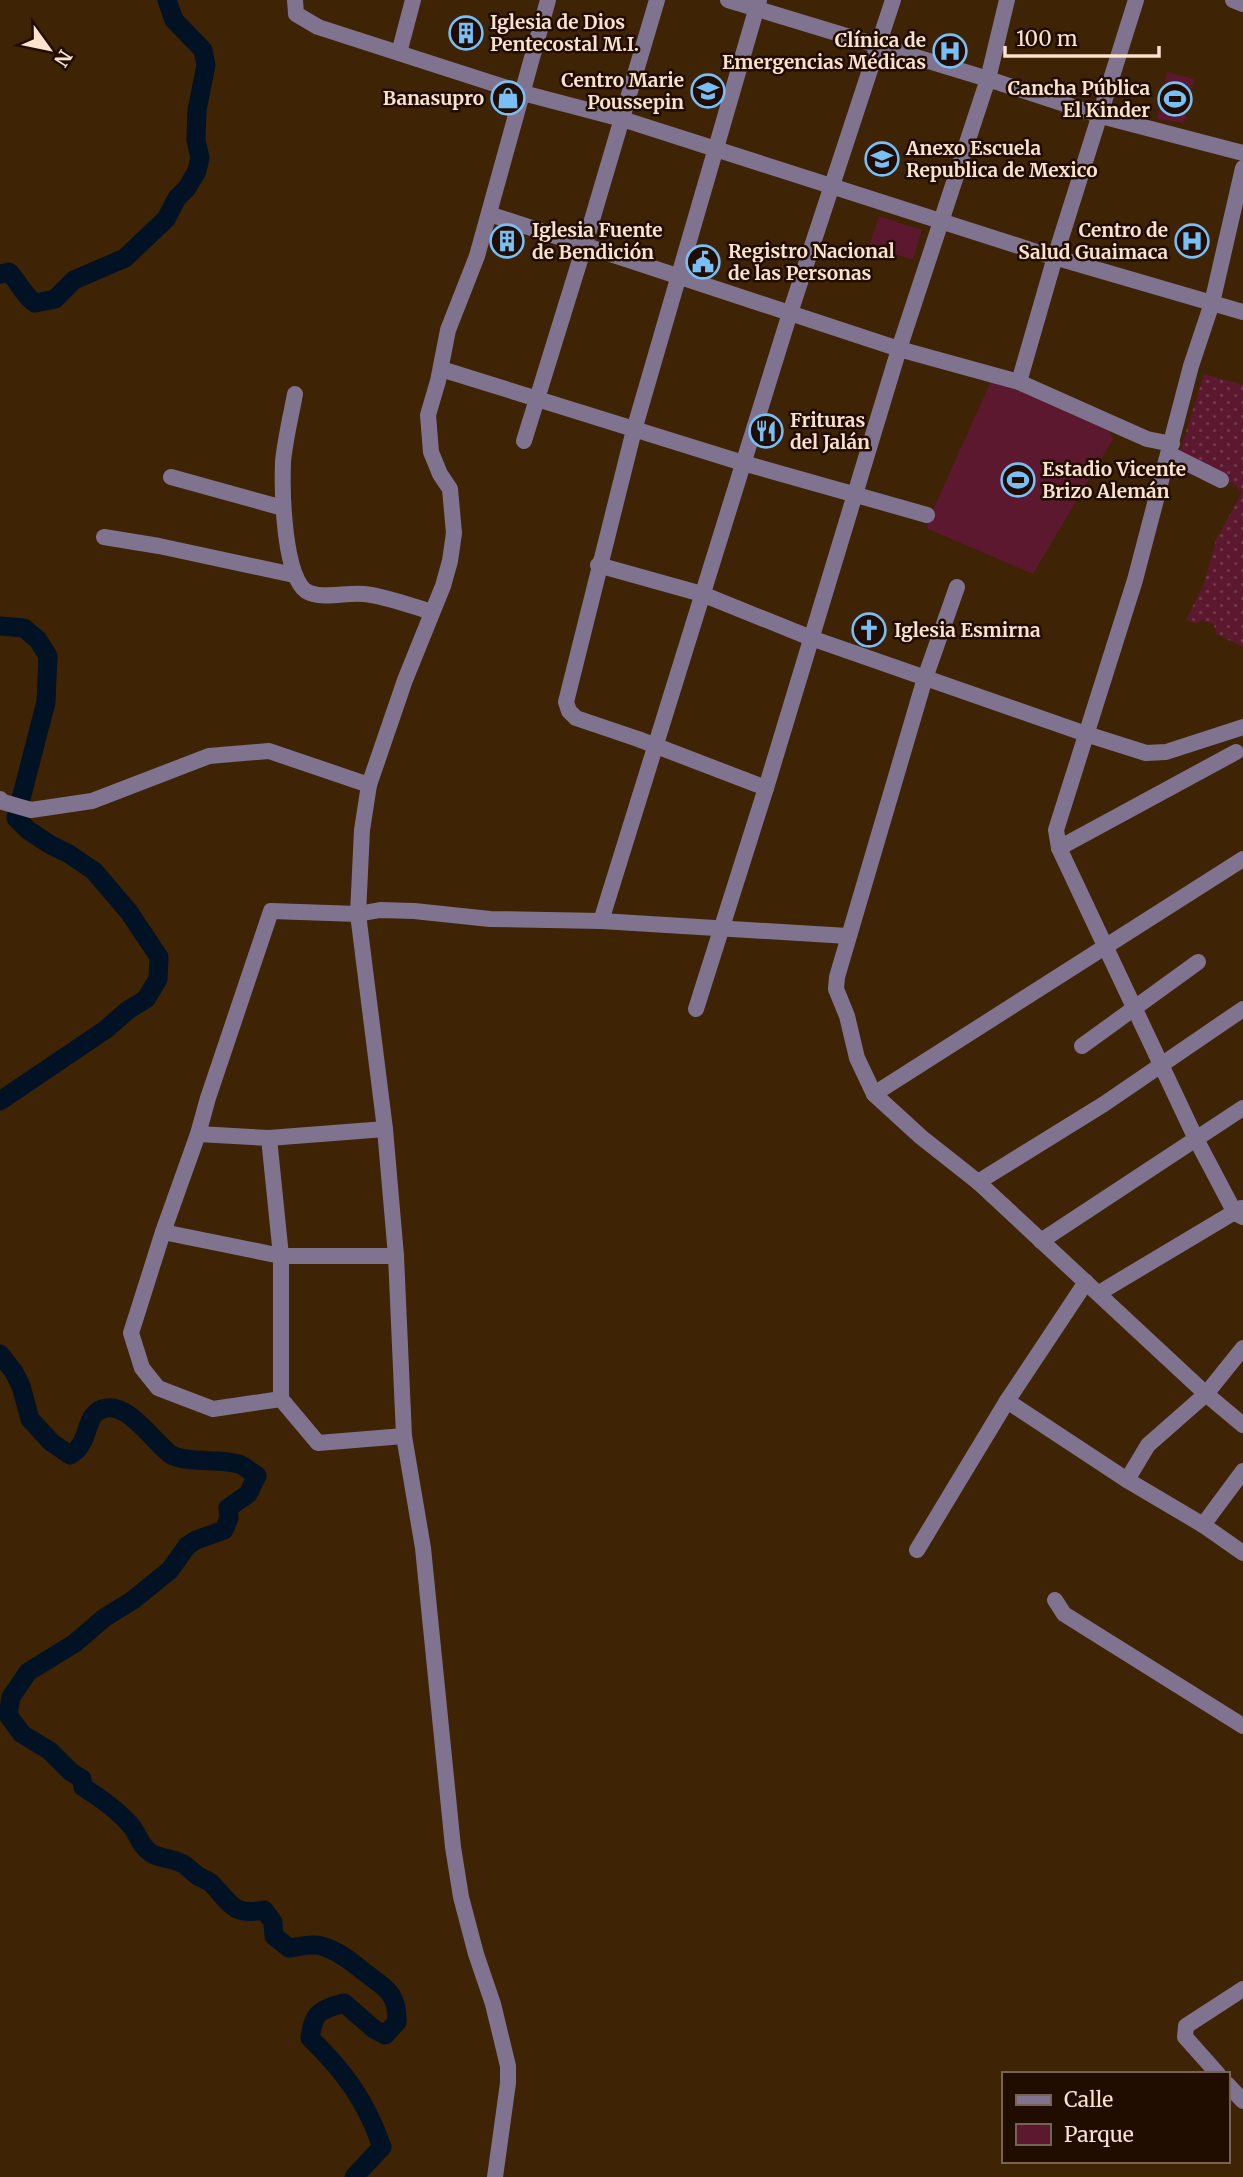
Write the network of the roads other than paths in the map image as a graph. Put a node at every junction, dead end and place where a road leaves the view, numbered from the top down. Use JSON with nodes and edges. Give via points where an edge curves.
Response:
{"nodes":[{"id":1,"x":295,"y":0,"type":"edge"},
{"id":2,"x":413,"y":0,"type":"edge"},
{"id":3,"x":548,"y":0,"type":"edge"},
{"id":4,"x":657,"y":0,"type":"edge"},
{"id":5,"x":728,"y":0,"type":"edge"},
{"id":6,"x":893,"y":0,"type":"edge"},
{"id":7,"x":1007,"y":0,"type":"edge"},
{"id":8,"x":1136,"y":0,"type":"edge"},
{"id":9,"x":1233,"y":0,"type":"edge"},
{"id":10,"x":758,"y":4,"type":"edge"},
{"id":11,"x":1243,"y":4,"type":"edge"},
{"id":12,"x":878,"y":46,"type":"junction"},
{"id":13,"x":400,"y":52,"type":"junction"},
{"id":14,"x":988,"y":79,"type":"junction"},
{"id":15,"x":523,"y":93,"type":"junction"},
{"id":16,"x":1101,"y":116,"type":"junction"},
{"id":17,"x":622,"y":120,"type":"junction"},
{"id":18,"x":716,"y":149,"type":"junction"},
{"id":19,"x":1243,"y":153,"type":"edge"},
{"id":20,"x":1243,"y":168,"type":"edge"},
{"id":21,"x":832,"y":185,"type":"junction"},
{"id":22,"x":489,"y":214,"type":"junction"},
{"id":23,"x":942,"y":221,"type":"junction"},
{"id":24,"x":584,"y":247,"type":"junction"},
{"id":25,"x":1055,"y":257,"type":"junction"},
{"id":26,"x":680,"y":277,"type":"junction"},
{"id":27,"x":1212,"y":303,"type":"junction"},
{"id":28,"x":1243,"y":312,"type":"edge"},
{"id":29,"x":790,"y":313,"type":"junction"},
{"id":30,"x":899,"y":349,"type":"junction"},
{"id":31,"x":441,"y":369,"type":"junction"},
{"id":32,"x":1019,"y":382,"type":"junction"},
{"id":33,"x":295,"y":394,"type":"dead end"},
{"id":34,"x":538,"y":399,"type":"junction"},
{"id":35,"x":634,"y":430,"type":"junction"},
{"id":36,"x":524,"y":441,"type":"dead end"},
{"id":37,"x":1171,"y":449,"type":"junction"},
{"id":38,"x":743,"y":463,"type":"junction"},
{"id":39,"x":171,"y":477,"type":"dead end"},
{"id":40,"x":1222,"y":480,"type":"dead end"},
{"id":41,"x":856,"y":493,"type":"junction"},
{"id":42,"x":283,"y":508,"type":"junction"},
{"id":43,"x":927,"y":515,"type":"dead end"},
{"id":44,"x":104,"y":537,"type":"dead end"},
{"id":45,"x":598,"y":565,"type":"junction"},
{"id":46,"x":294,"y":575,"type":"junction"},
{"id":47,"x":957,"y":587,"type":"dead end"},
{"id":48,"x":702,"y":594,"type":"junction"},
{"id":49,"x":432,"y":612,"type":"junction"},
{"id":50,"x":811,"y":638,"type":"junction"},
{"id":51,"x":925,"y":678,"type":"junction"},
{"id":52,"x":1238,"y":728,"type":"edge"},
{"id":53,"x":1086,"y":734,"type":"junction"},
{"id":54,"x":656,"y":746,"type":"junction"},
{"id":55,"x":1240,"y":756,"type":"edge"},
{"id":56,"x":369,"y":785,"type":"junction"},
{"id":57,"x":766,"y":788,"type":"junction"},
{"id":58,"x":1,"y":800,"type":"edge"},
{"id":59,"x":1059,"y":848,"type":"junction"},
{"id":60,"x":1243,"y":859,"type":"edge"},
{"id":61,"x":358,"y":914,"type":"junction"},
{"id":62,"x":601,"y":921,"type":"junction"},
{"id":63,"x":722,"y":927,"type":"junction"},
{"id":64,"x":848,"y":936,"type":"junction"},
{"id":65,"x":1106,"y":947,"type":"junction"},
{"id":66,"x":1198,"y":962,"type":"dead end"},
{"id":67,"x":1135,"y":1008,"type":"junction"},
{"id":68,"x":696,"y":1009,"type":"dead end"},
{"id":69,"x":1243,"y":1009,"type":"edge"},
{"id":70,"x":1082,"y":1046,"type":"dead end"},
{"id":71,"x":1161,"y":1065,"type":"junction"},
{"id":72,"x":874,"y":1094,"type":"junction"},
{"id":73,"x":1243,"y":1108,"type":"edge"},
{"id":74,"x":385,"y":1129,"type":"junction"},
{"id":75,"x":198,"y":1134,"type":"junction"},
{"id":76,"x":269,"y":1138,"type":"junction"},
{"id":77,"x":1195,"y":1139,"type":"junction"},
{"id":78,"x":978,"y":1182,"type":"junction"},
{"id":79,"x":1240,"y":1212,"type":"edge"},
{"id":80,"x":163,"y":1232,"type":"junction"},
{"id":81,"x":1041,"y":1241,"type":"junction"},
{"id":82,"x":281,"y":1256,"type":"junction"},
{"id":83,"x":396,"y":1256,"type":"junction"},
{"id":84,"x":1086,"y":1282,"type":"junction"},
{"id":85,"x":1099,"y":1293,"type":"junction"},
{"id":86,"x":1243,"y":1348,"type":"edge"},
{"id":87,"x":1206,"y":1394,"type":"junction"},
{"id":88,"x":281,"y":1399,"type":"junction"},
{"id":89,"x":1007,"y":1401,"type":"junction"},
{"id":90,"x":1243,"y":1425,"type":"edge"},
{"id":91,"x":404,"y":1436,"type":"junction"},
{"id":92,"x":1243,"y":1471,"type":"edge"},
{"id":93,"x":1127,"y":1480,"type":"junction"},
{"id":94,"x":1203,"y":1525,"type":"junction"},
{"id":95,"x":916,"y":1550,"type":"dead end"},
{"id":96,"x":1243,"y":1553,"type":"edge"},
{"id":97,"x":1055,"y":1600,"type":"dead end"},
{"id":98,"x":1243,"y":1726,"type":"edge"},
{"id":99,"x":1243,"y":1989,"type":"edge"},
{"id":100,"x":1216,"y":2072,"type":"edge"},
{"id":101,"x":1229,"y":2086,"type":"edge"},
{"id":102,"x":1243,"y":2101,"type":"edge"},
{"id":103,"x":495,"y":2177,"type":"edge"}],
"edges":[{"from":1,"to":13,"type":"street","via":[[296,14],[312,24]]},
{"from":2,"to":13,"type":"street"},
{"from":3,"to":15,"type":"street"},
{"from":4,"to":17,"type":"street"},
{"from":5,"to":10,"type":"street"},
{"from":6,"to":12,"type":"street"},
{"from":7,"to":14,"type":"street"},
{"from":8,"to":16,"type":"street"},
{"from":9,"to":11,"type":"street"},
{"from":10,"to":12,"type":"street"},
{"from":10,"to":18,"type":"street"},
{"from":12,"to":14,"type":"street"},
{"from":12,"to":21,"type":"street"},
{"from":13,"to":15,"type":"street"},
{"from":14,"to":16,"type":"street"},
{"from":14,"to":23,"type":"street"},
{"from":15,"to":17,"type":"street"},
{"from":15,"to":22,"type":"street"},
{"from":16,"to":19,"type":"street"},
{"from":16,"to":25,"type":"street"},
{"from":17,"to":18,"type":"street"},
{"from":17,"to":24,"type":"street"},
{"from":18,"to":21,"type":"street"},
{"from":18,"to":26,"type":"street"},
{"from":20,"to":27,"type":"street"},
{"from":21,"to":23,"type":"street"},
{"from":21,"to":29,"type":"street"},
{"from":22,"to":24,"type":"street"},
{"from":22,"to":31,"type":"street","via":[[448,330]]},
{"from":23,"to":25,"type":"street"},
{"from":23,"to":30,"type":"street"},
{"from":24,"to":26,"type":"street"},
{"from":24,"to":34,"type":"street"},
{"from":25,"to":27,"type":"street"},
{"from":25,"to":32,"type":"street"},
{"from":26,"to":29,"type":"street"},
{"from":26,"to":35,"type":"street"},
{"from":27,"to":28,"type":"street"},
{"from":27,"to":37,"type":"street"},
{"from":29,"to":30,"type":"street"},
{"from":29,"to":38,"type":"street"},
{"from":30,"to":32,"type":"street"},
{"from":30,"to":41,"type":"street"},
{"from":31,"to":34,"type":"street"},
{"from":31,"to":49,"type":"street","via":[[428,432],[431,452],[450,489],[454,533],[443,586]]},
{"from":32,"to":37,"type":"street"},
{"from":33,"to":42,"type":"street","via":[[284,461]]},
{"from":34,"to":35,"type":"street"},
{"from":34,"to":36,"type":"street"},
{"from":35,"to":38,"type":"street"},
{"from":35,"to":45,"type":"street"},
{"from":37,"to":40,"type":"street"},
{"from":37,"to":53,"type":"street"},
{"from":38,"to":41,"type":"street"},
{"from":38,"to":48,"type":"street"},
{"from":39,"to":42,"type":"street"},
{"from":41,"to":43,"type":"street"},
{"from":41,"to":50,"type":"street"},
{"from":42,"to":46,"type":"street"},
{"from":44,"to":46,"type":"street"},
{"from":45,"to":48,"type":"street"},
{"from":45,"to":54,"type":"street","via":[[566,694],[567,706],[576,718]]},
{"from":46,"to":49,"type":"street","via":[[300,588],[310,593],[365,594]]},
{"from":47,"to":51,"type":"street"},
{"from":48,"to":50,"type":"street"},
{"from":48,"to":54,"type":"street"},
{"from":49,"to":56,"type":"street"},
{"from":50,"to":51,"type":"street"},
{"from":50,"to":57,"type":"street"},
{"from":51,"to":53,"type":"street"},
{"from":51,"to":64,"type":"street"},
{"from":52,"to":53,"type":"street","via":[[1154,754]]},
{"from":52,"to":55,"type":"street"},
{"from":53,"to":59,"type":"street","via":[[1056,826]]},
{"from":54,"to":57,"type":"street"},
{"from":54,"to":62,"type":"street"},
{"from":55,"to":59,"type":"street"},
{"from":56,"to":58,"type":"street","via":[[269,751],[209,756],[92,801],[31,810]]},
{"from":56,"to":61,"type":"street"},
{"from":57,"to":63,"type":"street"},
{"from":59,"to":65,"type":"street"},
{"from":60,"to":65,"type":"street"},
{"from":61,"to":62,"type":"street","via":[[380,910],[490,919]]},
{"from":61,"to":74,"type":"street"},
{"from":61,"to":75,"type":"street","via":[[271,911]]},
{"from":62,"to":63,"type":"street"},
{"from":63,"to":64,"type":"street"},
{"from":63,"to":68,"type":"street"},
{"from":64,"to":72,"type":"street","via":[[836,989],[857,1058]]},
{"from":65,"to":67,"type":"street"},
{"from":65,"to":72,"type":"street"},
{"from":66,"to":67,"type":"street"},
{"from":67,"to":70,"type":"street"},
{"from":67,"to":71,"type":"street"},
{"from":69,"to":71,"type":"street"},
{"from":71,"to":77,"type":"street"},
{"from":71,"to":78,"type":"street"},
{"from":72,"to":78,"type":"street"},
{"from":73,"to":77,"type":"street"},
{"from":74,"to":76,"type":"street"},
{"from":74,"to":83,"type":"street"},
{"from":75,"to":76,"type":"street"},
{"from":75,"to":80,"type":"street"},
{"from":76,"to":82,"type":"street"},
{"from":77,"to":79,"type":"street"},
{"from":77,"to":81,"type":"street"},
{"from":78,"to":81,"type":"street"},
{"from":79,"to":85,"type":"street"},
{"from":80,"to":82,"type":"street"},
{"from":80,"to":88,"type":"street","via":[[131,1333],[142,1368],[158,1388],[213,1409]]},
{"from":81,"to":84,"type":"street"},
{"from":82,"to":83,"type":"street"},
{"from":82,"to":88,"type":"street"},
{"from":83,"to":91,"type":"street"},
{"from":84,"to":85,"type":"street"},
{"from":84,"to":89,"type":"street"},
{"from":85,"to":87,"type":"street"},
{"from":86,"to":87,"type":"street"},
{"from":87,"to":90,"type":"street"},
{"from":87,"to":93,"type":"street","via":[[1148,1445]]},
{"from":88,"to":91,"type":"street","via":[[318,1443]]},
{"from":89,"to":93,"type":"street"},
{"from":89,"to":95,"type":"street"},
{"from":91,"to":103,"type":"street","via":[[423,1548],[457,1872],[508,2066]]},
{"from":92,"to":94,"type":"street"},
{"from":93,"to":94,"type":"street"},
{"from":94,"to":96,"type":"street"},
{"from":97,"to":98,"type":"street","via":[[1064,1614]]},
{"from":99,"to":100,"type":"street","via":[[1186,2026],[1185,2037]]},
{"from":101,"to":102,"type":"street"}]}
